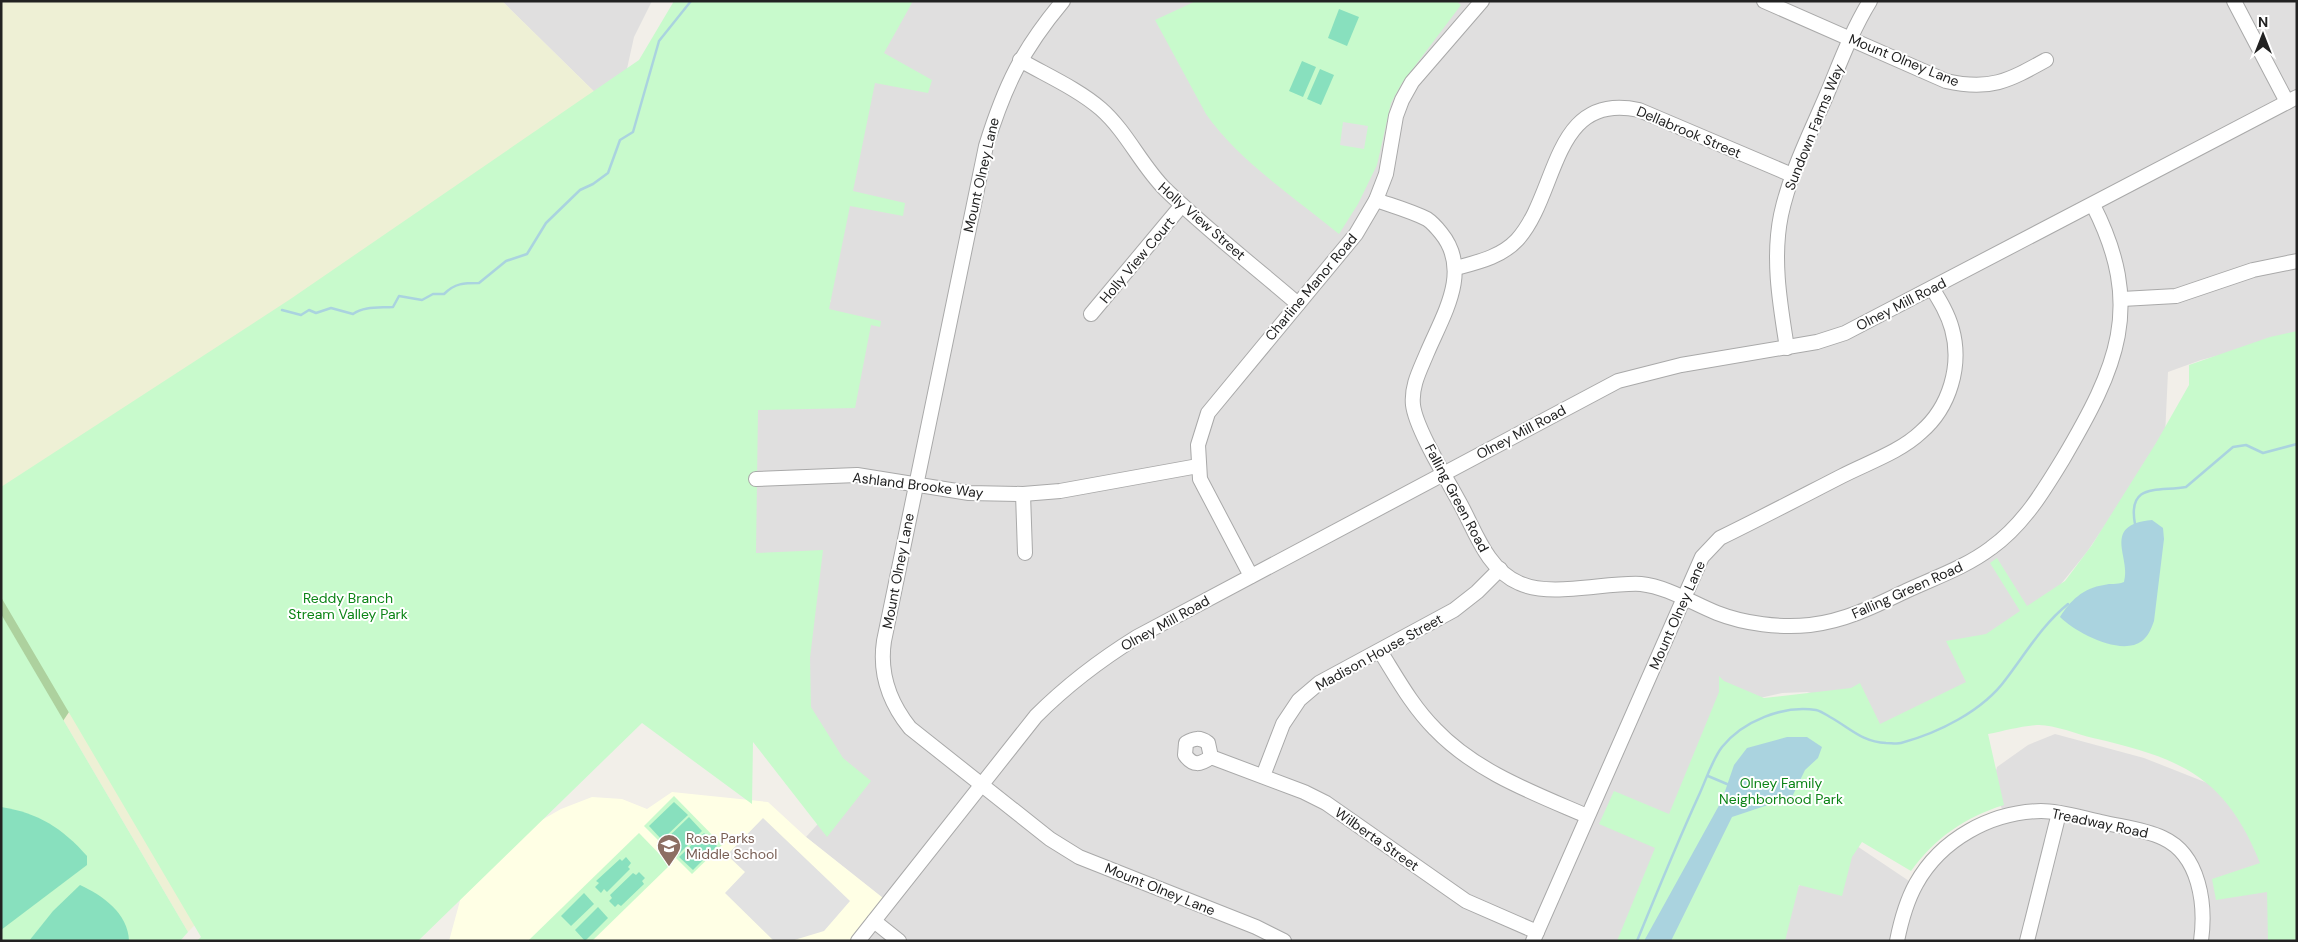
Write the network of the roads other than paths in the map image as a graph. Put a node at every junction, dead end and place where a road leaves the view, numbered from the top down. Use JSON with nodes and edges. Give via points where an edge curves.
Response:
{"nodes":[{"id":1,"x":1063,"y":1,"type":"edge"},
{"id":2,"x":1482,"y":1,"type":"edge"},
{"id":3,"x":1764,"y":1,"type":"edge"},
{"id":4,"x":1870,"y":1,"type":"edge"},
{"id":5,"x":2234,"y":1,"type":"edge"},
{"id":6,"x":1851,"y":39,"type":"junction"},
{"id":7,"x":1020,"y":60,"type":"junction"},
{"id":8,"x":2046,"y":60,"type":"dead end"},
{"id":9,"x":2292,"y":100,"type":"edge"},
{"id":10,"x":1792,"y":176,"type":"junction"},
{"id":11,"x":1376,"y":200,"type":"junction"},
{"id":12,"x":1182,"y":205,"type":"junction"},
{"id":13,"x":2093,"y":205,"type":"junction"},
{"id":14,"x":2297,"y":261,"type":"edge"},
{"id":15,"x":1456,"y":268,"type":"junction"},
{"id":16,"x":1932,"y":288,"type":"junction"},
{"id":17,"x":2122,"y":299,"type":"junction"},
{"id":18,"x":1298,"y":304,"type":"junction"},
{"id":19,"x":1091,"y":314,"type":"dead end"},
{"id":20,"x":1787,"y":348,"type":"junction"},
{"id":21,"x":1198,"y":466,"type":"junction"},
{"id":22,"x":1444,"y":473,"type":"junction"},
{"id":23,"x":756,"y":478,"type":"dead end"},
{"id":24,"x":915,"y":483,"type":"junction"},
{"id":25,"x":1023,"y":494,"type":"junction"},
{"id":26,"x":1025,"y":553,"type":"dead end"},
{"id":27,"x":1500,"y":570,"type":"junction"},
{"id":28,"x":1251,"y":576,"type":"junction"},
{"id":29,"x":1684,"y":598,"type":"junction"},
{"id":30,"x":1380,"y":651,"type":"junction"},
{"id":31,"x":1211,"y":757,"type":"dead end"},
{"id":32,"x":1263,"y":776,"type":"junction"},
{"id":33,"x":981,"y":785,"type":"junction"},
{"id":34,"x":2059,"y":813,"type":"junction"},
{"id":35,"x":1587,"y":816,"type":"junction"},
{"id":36,"x":874,"y":921,"type":"junction"},
{"id":37,"x":1535,"y":936,"type":"edge"},
{"id":38,"x":858,"y":941,"type":"edge"},
{"id":39,"x":899,"y":941,"type":"edge"},
{"id":40,"x":1284,"y":941,"type":"edge"},
{"id":41,"x":1896,"y":941,"type":"edge"},
{"id":42,"x":2027,"y":941,"type":"edge"},
{"id":43,"x":2201,"y":941,"type":"edge"}],
"edges":[{"from":1,"to":7,"type":"street","name":"Mount Olney Lane","via":[[1039,29]]},
{"from":2,"to":11,"type":"street","name":"Charline Manor Road","via":[[1412,82],[1402,100],[1386,174]]},
{"from":3,"to":6,"type":"street","name":"Mount Olney Lane"},
{"from":4,"to":6,"type":"street","name":"Sundown Farms Way"},
{"from":5,"to":9,"type":"street"},
{"from":6,"to":8,"type":"street","name":"Mount Olney Lane","via":[[1946,81],[1969,86],[2002,82]]},
{"from":6,"to":10,"type":"street","name":"Sundown Farms Way"},
{"from":7,"to":12,"type":"street","name":"Holly View Street","via":[[1101,109],[1153,177]]},
{"from":7,"to":24,"type":"street","name":"Mount Olney Lane","via":[[1001,98],[986,146]]},
{"from":9,"to":13,"type":"street","name":"Olney Mill Road"},
{"from":10,"to":15,"type":"street","name":"Dellabrook Street","via":[[1639,110],[1604,108],[1580,122],[1566,139],[1532,218],[1518,239],[1491,258]]},
{"from":10,"to":20,"type":"street","name":"Sundown Farms Way","via":[[1781,216],[1777,255]]},
{"from":11,"to":15,"type":"street","name":"Falling Green Road","via":[[1434,224],[1449,242]]},
{"from":11,"to":18,"type":"street","name":"Charline Manor Road","via":[[1356,234]]},
{"from":12,"to":18,"type":"street","name":"Holly View Street"},
{"from":12,"to":19,"type":"street","name":"Holly View Court"},
{"from":13,"to":16,"type":"street","name":"Olney Mill Road"},
{"from":13,"to":17,"type":"street","name":"Falling Green Road","via":[[2115,252]]},
{"from":14,"to":17,"type":"street","via":[[2253,270],[2176,296]]},
{"from":15,"to":22,"type":"street","name":"Falling Green Road","via":[[1451,296],[1413,390],[1416,418]]},
{"from":16,"to":20,"type":"street","name":"Olney Mill Road","via":[[1845,333]]},
{"from":16,"to":29,"type":"street","name":"Mount Olney Lane","via":[[1946,313],[1955,353],[1954,377],[1936,417],[1909,442],[1720,538],[1702,557]]},
{"from":17,"to":29,"type":"street","name":"Falling Green Road","via":[[2118,339],[2108,374],[2093,407],[2038,500],[2007,535],[1975,559],[1854,616],[1814,625],[1764,625],[1720,614]]},
{"from":18,"to":21,"type":"street","name":"Charline Manor Road","via":[[1208,412],[1200,434]]},
{"from":20,"to":22,"type":"street","name":"Olney Mill Road","via":[[1682,365],[1618,381]]},
{"from":21,"to":25,"type":"street","name":"Ashland Brooke Way","via":[[1060,491]]},
{"from":21,"to":28,"type":"street","name":"Charline Manor Road","via":[[1203,488]]},
{"from":22,"to":27,"type":"street","name":"Falling Green Road","via":[[1489,557]]},
{"from":22,"to":28,"type":"street","name":"Olney Mill Road"},
{"from":23,"to":24,"type":"street","name":"Ashland Brooke Way","via":[[857,475]]},
{"from":24,"to":25,"type":"street","name":"Ashland Brooke Way","via":[[969,493]]},
{"from":24,"to":33,"type":"street","name":"Mount Olney Lane","via":[[882,655],[887,690],[910,728]]},
{"from":25,"to":26,"type":"street"},
{"from":27,"to":29,"type":"street","name":"Falling Green Road","via":[[1518,583],[1537,589],[1640,584],[1661,588]]},
{"from":27,"to":30,"type":"street","name":"Madison House Street","via":[[1454,610]]},
{"from":28,"to":33,"type":"street","name":"Olney Mill Road","via":[[1137,637],[1086,672],[1036,716]]},
{"from":29,"to":35,"type":"street","name":"Mount Olney Lane"},
{"from":30,"to":32,"type":"street","name":"Madison House Street","via":[[1319,683],[1299,700],[1283,724]]},
{"from":30,"to":35,"type":"street","via":[[1416,708],[1456,748],[1496,776]]},
{"from":31,"to":32,"type":"street","name":"Wilberta Street"},
{"from":32,"to":37,"type":"street","name":"Wilberta Street","via":[[1326,803],[1466,901]]},
{"from":33,"to":36,"type":"street","name":"Olney Mill Road"},
{"from":33,"to":40,"type":"street","name":"Mount Olney Lane","via":[[1050,839],[1079,857]]},
{"from":34,"to":41,"type":"street","name":"Treadway Road","via":[[2024,812],[1966,832],[1923,872],[1904,910]]},
{"from":34,"to":42,"type":"street"},
{"from":34,"to":43,"type":"street","name":"Treadway Road","via":[[2149,832],[2177,846],[2191,864],[2196,877],[2203,908]]},
{"from":35,"to":37,"type":"street","name":"Mount Olney Lane"},
{"from":36,"to":38,"type":"street","name":"Olney Mill Road"},
{"from":36,"to":39,"type":"street"}]}
